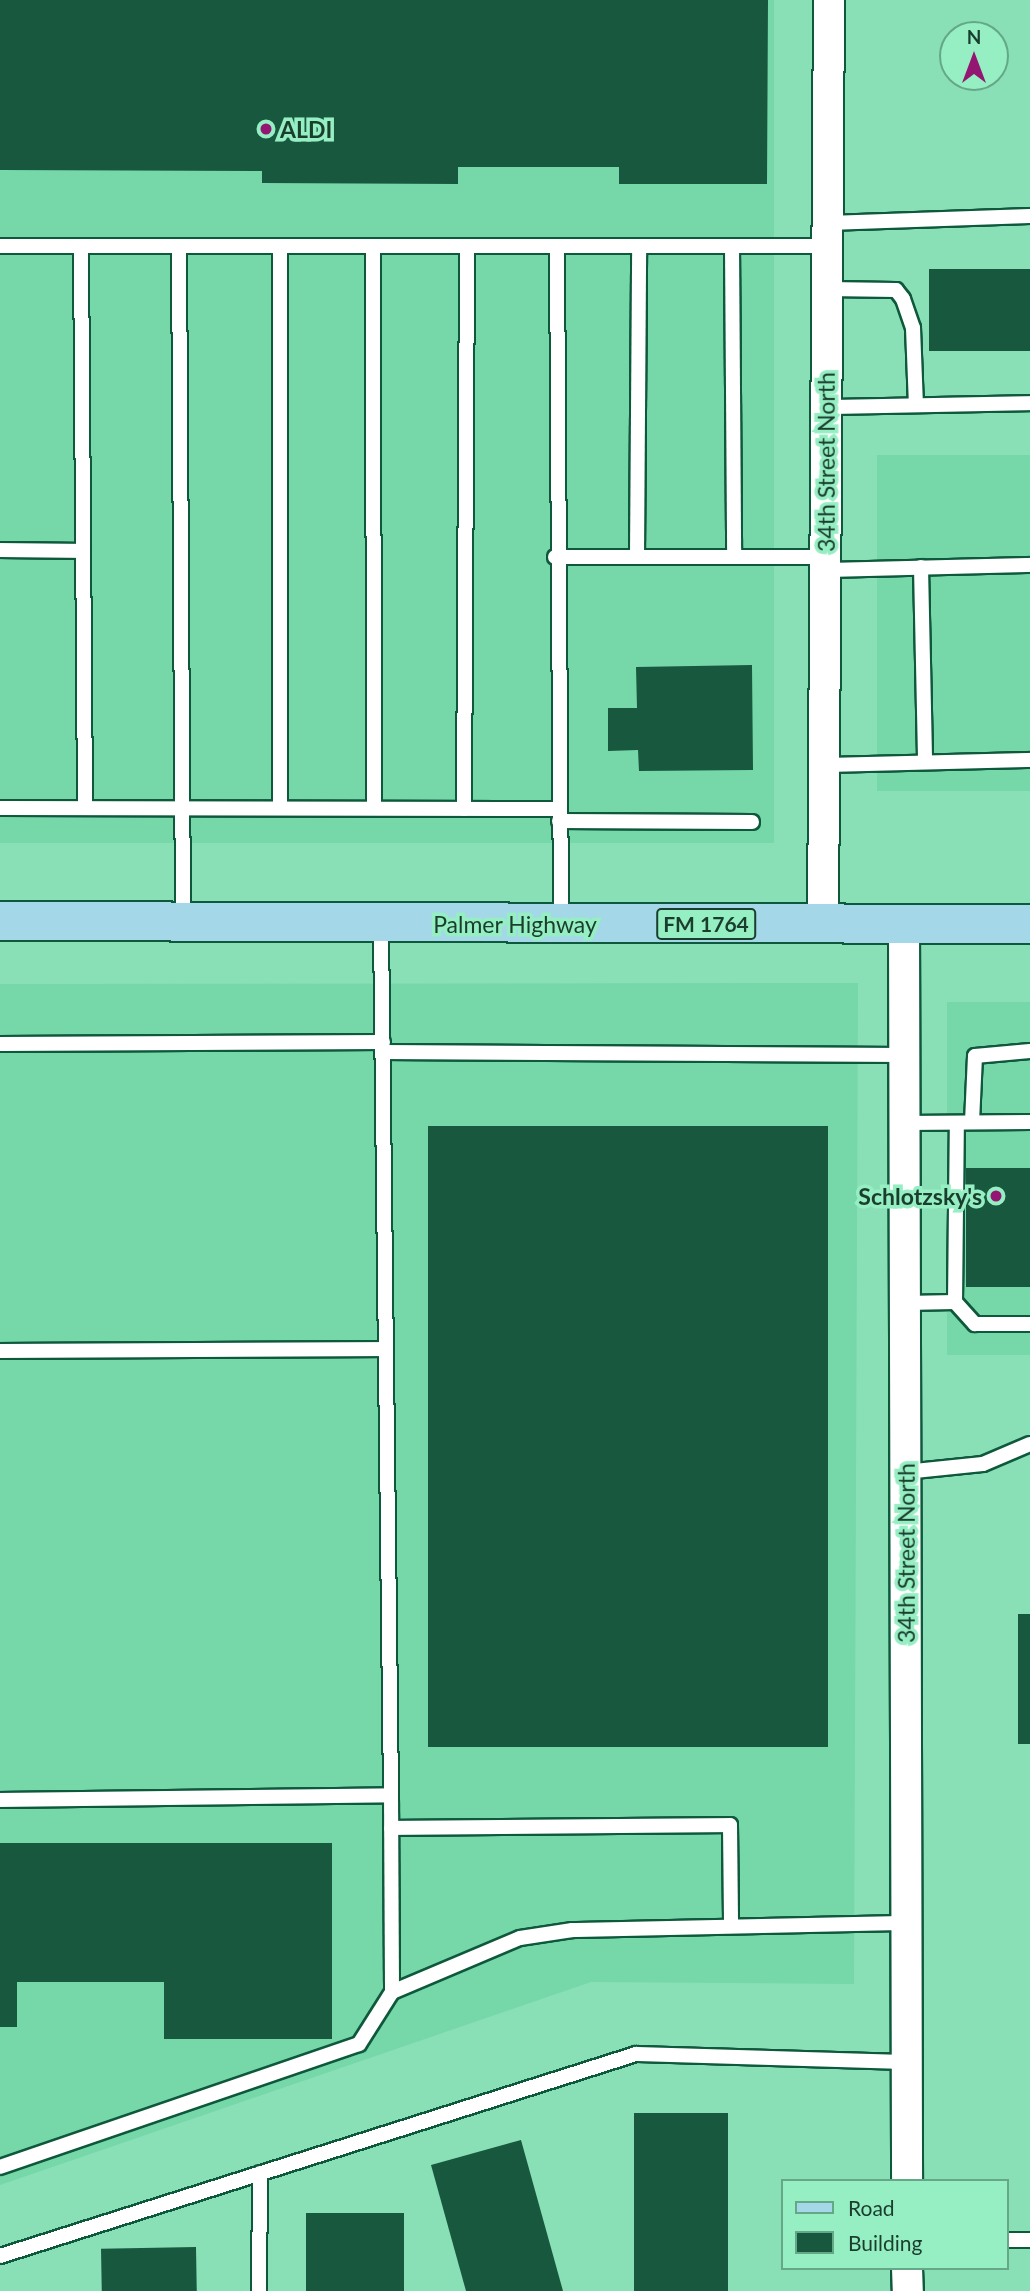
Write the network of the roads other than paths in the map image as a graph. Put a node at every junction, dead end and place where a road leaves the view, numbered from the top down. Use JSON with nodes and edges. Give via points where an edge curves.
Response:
{"nodes":[{"id":1,"x":829,"y":0,"type":"edge"},
{"id":2,"x":1030,"y":216,"type":"edge"},
{"id":3,"x":827,"y":234,"type":"junction"},
{"id":4,"x":0,"y":246,"type":"edge"},
{"id":5,"x":80,"y":246,"type":"junction"},
{"id":6,"x":179,"y":246,"type":"junction"},
{"id":7,"x":280,"y":246,"type":"junction"},
{"id":8,"x":373,"y":246,"type":"junction"},
{"id":9,"x":467,"y":246,"type":"junction"},
{"id":10,"x":557,"y":246,"type":"junction"},
{"id":11,"x":639,"y":246,"type":"junction"},
{"id":12,"x":732,"y":246,"type":"junction"},
{"id":13,"x":827,"y":289,"type":"junction"},
{"id":14,"x":1030,"y":403,"type":"edge"},
{"id":15,"x":916,"y":405,"type":"junction"},
{"id":16,"x":826,"y":407,"type":"junction"},
{"id":17,"x":0,"y":550,"type":"edge"},
{"id":18,"x":83,"y":551,"type":"junction"},
{"id":19,"x":555,"y":556,"type":"junction"},
{"id":20,"x":637,"y":556,"type":"junction"},
{"id":21,"x":734,"y":556,"type":"junction"},
{"id":22,"x":825,"y":563,"type":"junction"},
{"id":23,"x":1030,"y":565,"type":"edge"},
{"id":24,"x":921,"y":567,"type":"junction"},
{"id":25,"x":1030,"y":760,"type":"edge"},
{"id":26,"x":925,"y":762,"type":"junction"},
{"id":27,"x":824,"y":765,"type":"junction"},
{"id":28,"x":0,"y":808,"type":"edge"},
{"id":29,"x":85,"y":808,"type":"junction"},
{"id":30,"x":183,"y":808,"type":"junction"},
{"id":31,"x":280,"y":808,"type":"junction"},
{"id":32,"x":374,"y":808,"type":"junction"},
{"id":33,"x":464,"y":809,"type":"junction"},
{"id":34,"x":559,"y":815,"type":"junction"},
{"id":35,"x":752,"y":822,"type":"dead end"},
{"id":36,"x":0,"y":920,"type":"edge"},
{"id":37,"x":183,"y":922,"type":"junction"},
{"id":38,"x":561,"y":924,"type":"junction"},
{"id":39,"x":1030,"y":924,"type":"edge"},
{"id":40,"x":381,"y":925,"type":"junction"},
{"id":41,"x":822,"y":925,"type":"junction"},
{"id":42,"x":904,"y":925,"type":"junction"},
{"id":43,"x":0,"y":1044,"type":"edge"},
{"id":44,"x":383,"y":1047,"type":"junction"},
{"id":45,"x":1030,"y":1051,"type":"edge"},
{"id":46,"x":904,"y":1055,"type":"junction"},
{"id":47,"x":965,"y":1122,"type":"junction"},
{"id":48,"x":1030,"y":1122,"type":"edge"},
{"id":49,"x":905,"y":1123,"type":"junction"},
{"id":50,"x":955,"y":1302,"type":"junction"},
{"id":51,"x":905,"y":1303,"type":"junction"},
{"id":52,"x":1030,"y":1324,"type":"edge"},
{"id":53,"x":386,"y":1349,"type":"junction"},
{"id":54,"x":0,"y":1351,"type":"edge"},
{"id":55,"x":1030,"y":1444,"type":"edge"},
{"id":56,"x":905,"y":1472,"type":"junction"},
{"id":57,"x":391,"y":1795,"type":"junction"},
{"id":58,"x":0,"y":1800,"type":"edge"},
{"id":59,"x":391,"y":1828,"type":"junction"},
{"id":60,"x":906,"y":1923,"type":"junction"},
{"id":61,"x":731,"y":1926,"type":"junction"},
{"id":62,"x":392,"y":1992,"type":"junction"},
{"id":63,"x":906,"y":2062,"type":"junction"},
{"id":64,"x":0,"y":2167,"type":"edge"},
{"id":65,"x":260,"y":2173,"type":"junction"},
{"id":66,"x":907,"y":2179,"type":"edge"},
{"id":67,"x":1009,"y":2240,"type":"edge"},
{"id":68,"x":1030,"y":2240,"type":"edge"},
{"id":69,"x":0,"y":2256,"type":"edge"},
{"id":70,"x":907,"y":2270,"type":"edge"},
{"id":71,"x":259,"y":2291,"type":"edge"},
{"id":72,"x":908,"y":2291,"type":"edge"}],
"edges":[{"from":1,"to":3,"type":"street","name":"34th Street North"},
{"from":2,"to":3,"type":"lane"},
{"from":3,"to":12,"type":"lane"},
{"from":3,"to":13,"type":"street","name":"34th Street North"},
{"from":4,"to":5,"type":"lane"},
{"from":5,"to":6,"type":"lane"},
{"from":5,"to":18,"type":"lane"},
{"from":6,"to":7,"type":"lane"},
{"from":6,"to":30,"type":"lane"},
{"from":7,"to":8,"type":"lane"},
{"from":7,"to":31,"type":"lane"},
{"from":8,"to":9,"type":"lane"},
{"from":8,"to":32,"type":"lane"},
{"from":9,"to":10,"type":"lane"},
{"from":9,"to":33,"type":"lane"},
{"from":10,"to":11,"type":"lane"},
{"from":10,"to":19,"type":"lane"},
{"from":11,"to":12,"type":"lane"},
{"from":11,"to":20,"type":"lane"},
{"from":12,"to":21,"type":"lane"},
{"from":13,"to":15,"type":"lane","via":[[896,290],[903,299],[913,328]]},
{"from":13,"to":16,"type":"street","name":"34th Street North"},
{"from":14,"to":15,"type":"lane"},
{"from":15,"to":16,"type":"lane"},
{"from":16,"to":22,"type":"street","name":"34th Street North"},
{"from":17,"to":18,"type":"lane"},
{"from":18,"to":29,"type":"lane"},
{"from":19,"to":20,"type":"lane"},
{"from":19,"to":34,"type":"lane"},
{"from":20,"to":21,"type":"lane"},
{"from":21,"to":22,"type":"lane"},
{"from":22,"to":24,"type":"lane"},
{"from":22,"to":27,"type":"street","name":"34th Street North"},
{"from":23,"to":24,"type":"lane"},
{"from":24,"to":26,"type":"lane"},
{"from":25,"to":26,"type":"lane"},
{"from":26,"to":27,"type":"lane"},
{"from":27,"to":41,"type":"street","name":"34th Street North"},
{"from":28,"to":29,"type":"lane"},
{"from":29,"to":30,"type":"lane"},
{"from":30,"to":31,"type":"lane"},
{"from":30,"to":37,"type":"lane"},
{"from":31,"to":32,"type":"lane"},
{"from":32,"to":33,"type":"lane"},
{"from":33,"to":34,"type":"lane"},
{"from":34,"to":35,"type":"lane"},
{"from":34,"to":38,"type":"lane"},
{"from":36,"to":37,"type":"main road","name":"Palmer Highway","number":"FM 1764"},
{"from":37,"to":40,"type":"main road","name":"Palmer Highway","number":"FM 1764"},
{"from":38,"to":40,"type":"main road","name":"Palmer Highway","number":"FM 1764"},
{"from":38,"to":41,"type":"main road","name":"Palmer Highway","number":"FM 1764"},
{"from":39,"to":42,"type":"main road","name":"Palmer Highway","number":"FM 1764"},
{"from":40,"to":44,"type":"lane"},
{"from":41,"to":42,"type":"main road","name":"Palmer Highway","number":"FM 1764"},
{"from":42,"to":46,"type":"street","name":"34th Street North"},
{"from":43,"to":44,"type":"lane"},
{"from":44,"to":46,"type":"lane"},
{"from":44,"to":53,"type":"lane"},
{"from":45,"to":47,"type":"lane","via":[[975,1056]]},
{"from":46,"to":49,"type":"street","name":"34th Street North"},
{"from":47,"to":48,"type":"lane"},
{"from":47,"to":49,"type":"lane"},
{"from":47,"to":50,"type":"lane"},
{"from":49,"to":51,"type":"street","name":"34th Street North"},
{"from":50,"to":51,"type":"lane"},
{"from":50,"to":52,"type":"lane","via":[[975,1324]]},
{"from":51,"to":56,"type":"street","name":"34th Street North"},
{"from":53,"to":54,"type":"lane"},
{"from":53,"to":57,"type":"lane"},
{"from":55,"to":56,"type":"lane","via":[[983,1464]]},
{"from":56,"to":60,"type":"street","name":"34th Street North"},
{"from":57,"to":58,"type":"lane"},
{"from":57,"to":59,"type":"lane"},
{"from":59,"to":61,"type":"lane","via":[[730,1825]]},
{"from":59,"to":62,"type":"lane"},
{"from":60,"to":61,"type":"lane"},
{"from":60,"to":63,"type":"street","name":"34th Street North"},
{"from":61,"to":62,"type":"lane","via":[[572,1930],[520,1938]]},
{"from":62,"to":64,"type":"lane","via":[[359,2044]]},
{"from":63,"to":65,"type":"lane","via":[[636,2054]]},
{"from":63,"to":66,"type":"street","name":"34th Street North"},
{"from":65,"to":69,"type":"lane"},
{"from":65,"to":71,"type":"lane"},
{"from":67,"to":68,"type":"lane"},
{"from":70,"to":72,"type":"street"}]}
